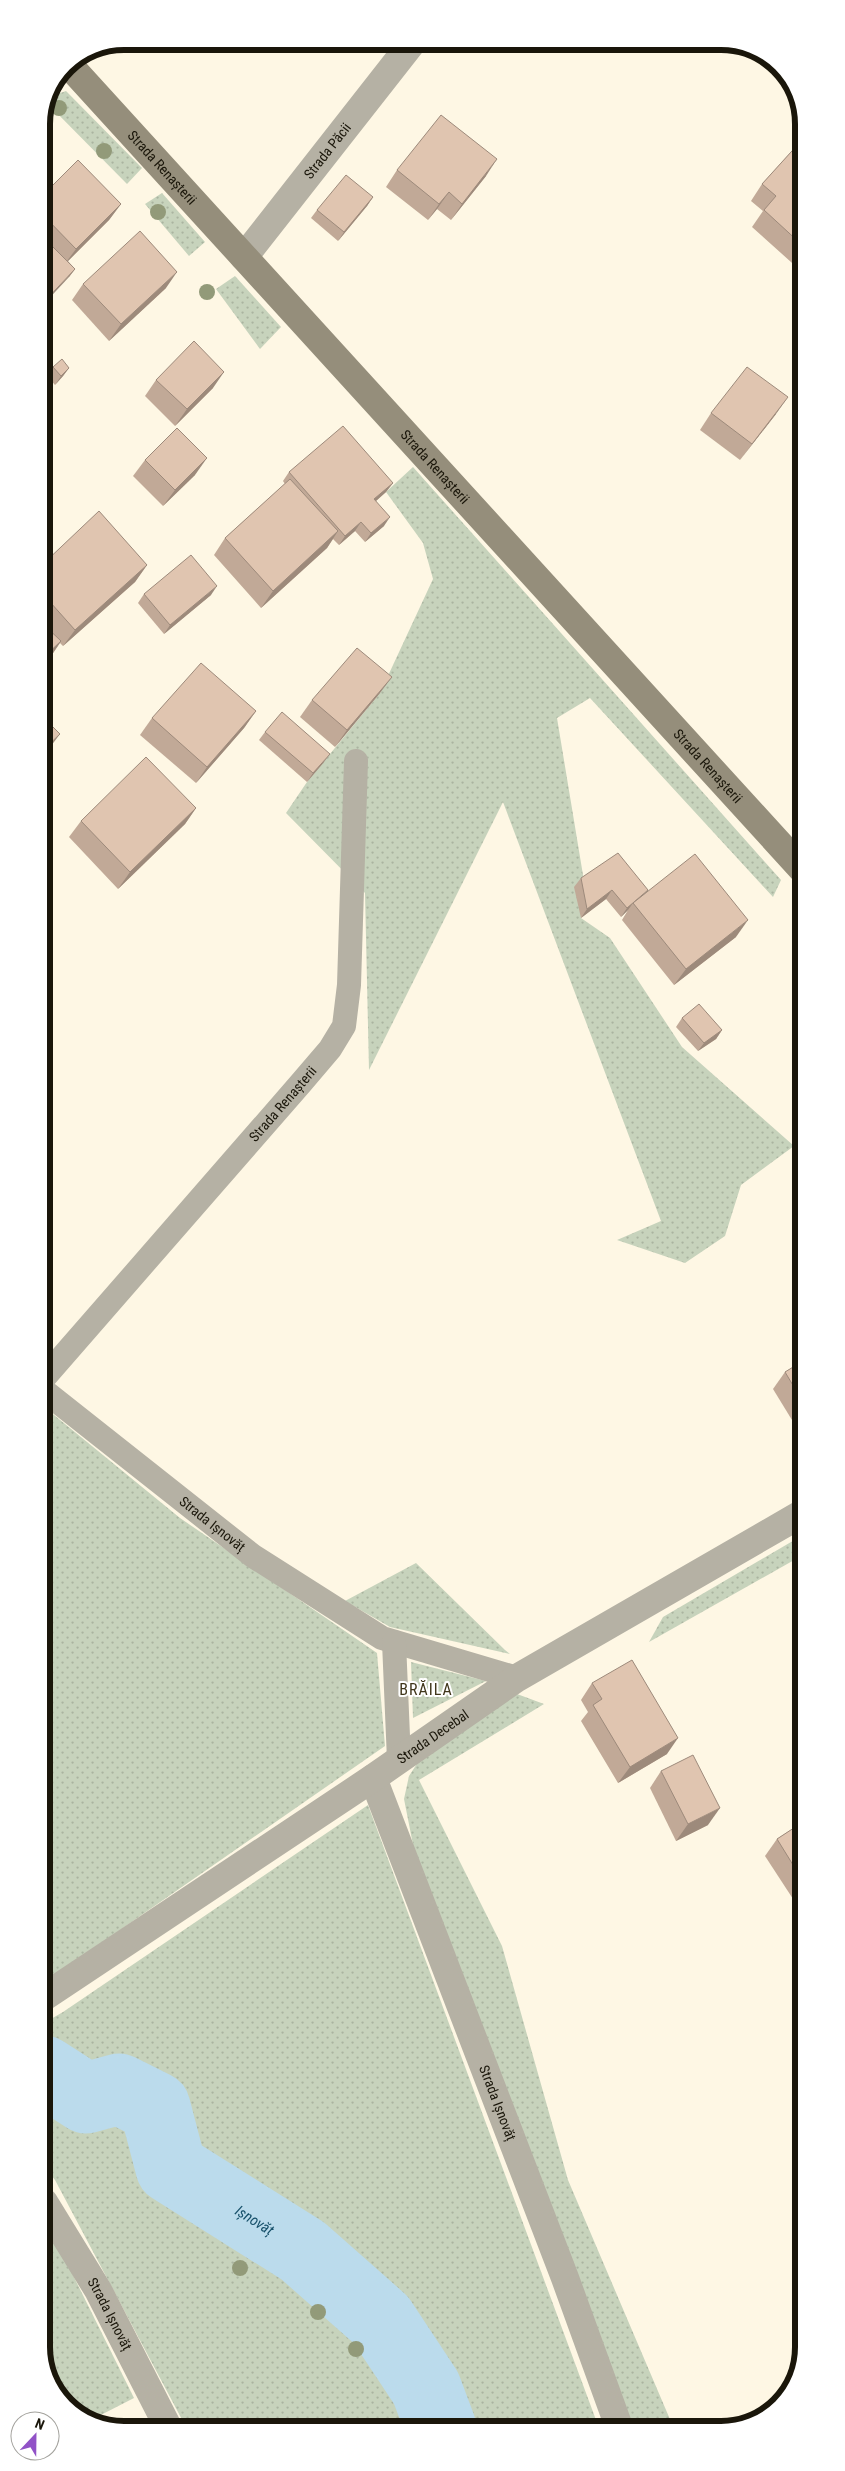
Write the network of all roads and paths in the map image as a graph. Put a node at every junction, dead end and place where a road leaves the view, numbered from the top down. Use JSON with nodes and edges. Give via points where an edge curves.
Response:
{"nodes":[{"id":1,"x":406,"y":50,"type":"edge"},
{"id":2,"x":74,"y":70,"type":"edge"},
{"id":3,"x":244,"y":257,"type":"junction"},
{"id":4,"x":356,"y":761,"type":"dead end"},
{"id":5,"x":795,"y":861,"type":"edge"},
{"id":6,"x":50,"y":1370,"type":"edge"},
{"id":7,"x":50,"y":1396,"type":"edge"},
{"id":8,"x":795,"y":1518,"type":"edge"},
{"id":9,"x":394,"y":1642,"type":"junction"},
{"id":10,"x":517,"y":1678,"type":"junction"},
{"id":11,"x":399,"y":1760,"type":"junction"},
{"id":12,"x":373,"y":1778,"type":"junction"},
{"id":13,"x":50,"y":1993,"type":"edge"},
{"id":14,"x":50,"y":2212,"type":"edge"},
{"id":15,"x":166,"y":2421,"type":"edge"},
{"id":16,"x":616,"y":2421,"type":"edge"}],
"edges":[{"from":1,"to":3,"type":"street","name":"Strada Păcii"},
{"from":2,"to":3,"type":"main road","name":"Strada Renașterii"},
{"from":3,"to":5,"type":"main road","name":"Strada Renașterii"},
{"from":4,"to":6,"type":"lane","name":"Strada Renașterii","via":[[349,985],[344,1026],[330,1049],[301,1083]]},
{"from":7,"to":9,"type":"lane","name":"Strada Ișnovăț","via":[[253,1556],[382,1638]]},
{"from":8,"to":10,"type":"street","name":"Strada Decebal"},
{"from":9,"to":10,"type":"lane","name":"Strada Ișnovăț"},
{"from":9,"to":11,"type":"lane"},
{"from":10,"to":11,"type":"street","name":"Strada Decebal"},
{"from":11,"to":12,"type":"street","name":"Strada Decebal"},
{"from":12,"to":13,"type":"street","name":"Strada Decebal"},
{"from":12,"to":16,"type":"street","name":"Strada Ișnovăț"},
{"from":14,"to":15,"type":"street","name":"Strada Ișnovăț","via":[[98,2290]]}]}
